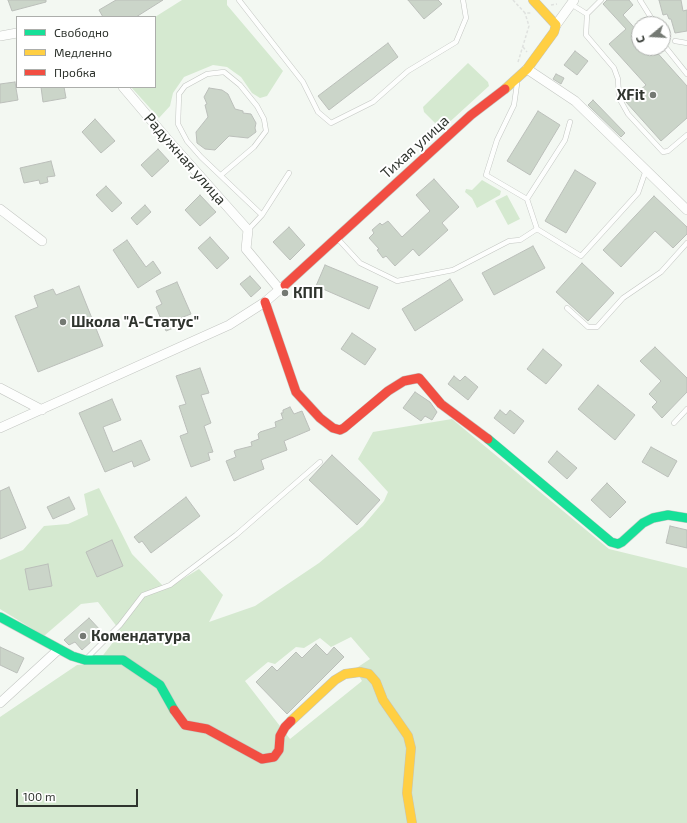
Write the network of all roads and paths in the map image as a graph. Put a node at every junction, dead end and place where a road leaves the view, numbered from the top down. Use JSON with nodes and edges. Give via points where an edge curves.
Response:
{"nodes":[{"id":1,"x":239,"y":0,"type":"edge"},
{"id":2,"x":463,"y":0,"type":"edge"},
{"id":3,"x":513,"y":0,"type":"edge"},
{"id":4,"x":533,"y":0,"type":"edge"},
{"id":5,"x":600,"y":0,"type":"edge"},
{"id":6,"x":640,"y":0,"type":"edge"},
{"id":7,"x":572,"y":2,"type":"edge"},
{"id":8,"x":557,"y":4,"type":"dead end"},
{"id":9,"x":550,"y":6,"type":"dead end"},
{"id":10,"x":525,"y":13,"type":"junction"},
{"id":11,"x":535,"y":13,"type":"dead end"},
{"id":12,"x":587,"y":14,"type":"junction"},
{"id":13,"x":650,"y":16,"type":"edge"},
{"id":14,"x":556,"y":25,"type":"junction"},
{"id":15,"x":16,"y":32,"type":"edge"},
{"id":16,"x":0,"y":36,"type":"edge"},
{"id":17,"x":675,"y":41,"type":"dead end"},
{"id":18,"x":687,"y":43,"type":"edge"},
{"id":19,"x":671,"y":54,"type":"edge"},
{"id":20,"x":517,"y":65,"type":"dead end"},
{"id":21,"x":527,"y":70,"type":"junction"},
{"id":22,"x":687,"y":74,"type":"edge"},
{"id":23,"x":517,"y":80,"type":"junction"},
{"id":24,"x":124,"y":88,"type":"edge"},
{"id":25,"x":570,"y":122,"type":"dead end"},
{"id":26,"x":687,"y":135,"type":"edge"},
{"id":27,"x":646,"y":170,"type":"junction"},
{"id":28,"x":289,"y":173,"type":"dead end"},
{"id":29,"x":221,"y":175,"type":"junction"},
{"id":30,"x":527,"y":198,"type":"junction"},
{"id":31,"x":0,"y":209,"type":"edge"},
{"id":32,"x":687,"y":210,"type":"edge"},
{"id":33,"x":262,"y":214,"type":"junction"},
{"id":34,"x":537,"y":229,"type":"junction"},
{"id":35,"x":248,"y":230,"type":"junction"},
{"id":36,"x":336,"y":237,"type":"junction"},
{"id":37,"x":42,"y":242,"type":"dead end"},
{"id":38,"x":687,"y":243,"type":"edge"},
{"id":39,"x":282,"y":287,"type":"junction"},
{"id":40,"x":265,"y":302,"type":"junction"},
{"id":41,"x":567,"y":308,"type":"dead end"},
{"id":42,"x":0,"y":388,"type":"edge"},
{"id":43,"x":687,"y":409,"type":"edge"},
{"id":44,"x":42,"y":410,"type":"junction"},
{"id":45,"x":674,"y":423,"type":"dead end"},
{"id":46,"x":0,"y":428,"type":"edge"},
{"id":47,"x":320,"y":462,"type":"dead end"},
{"id":48,"x":687,"y":518,"type":"edge"},
{"id":49,"x":0,"y":617,"type":"edge"},
{"id":50,"x":59,"y":649,"type":"junction"},
{"id":51,"x":85,"y":660,"type":"junction"},
{"id":52,"x":0,"y":703,"type":"edge"},
{"id":53,"x":412,"y":823,"type":"edge"}],
"edges":[{"from":1,"to":2,"type":"lane","via":[[303,82],[318,112],[331,123],[373,102],[408,71],[456,42],[466,18]]},
{"from":3,"to":10,"type":"path"},
{"from":4,"to":14,"type":"street"},
{"from":5,"to":12,"type":"lane"},
{"from":6,"to":13,"type":"lane"},
{"from":7,"to":12,"type":"lane"},
{"from":7,"to":14,"type":"street"},
{"from":8,"to":9,"type":"path"},
{"from":10,"to":11,"type":"path"},
{"from":10,"to":20,"type":"path","via":[[528,26]]},
{"from":12,"to":26,"type":"lane","via":[[586,35],[614,68],[620,98],[628,114],[663,152]]},
{"from":14,"to":21,"type":"street","name":"Тихая улица","via":[[554,32]]},
{"from":15,"to":16,"type":"street"},
{"from":17,"to":18,"type":"lane"},
{"from":19,"to":22,"type":"lane"},
{"from":21,"to":23,"type":"street","name":"Тихая улица"},
{"from":21,"to":27,"type":"street","via":[[575,102]]},
{"from":23,"to":30,"type":"lane","via":[[514,105],[486,175]]},
{"from":23,"to":36,"type":"street","name":"Тихая улица","via":[[471,115]]},
{"from":24,"to":35,"type":"street","name":"Радужная улица"},
{"from":25,"to":30,"type":"lane","via":[[566,140]]},
{"from":27,"to":32,"type":"street"},
{"from":27,"to":34,"type":"lane","via":[[638,193],[581,256]]},
{"from":28,"to":33,"type":"lane"},
{"from":29,"to":29,"type":"lane","via":[[188,141],[178,124],[178,107],[179,94],[185,86],[208,74],[224,72],[240,85],[256,106],[264,119],[266,131],[254,147]]},
{"from":29,"to":33,"type":"lane"},
{"from":30,"to":34,"type":"lane"},
{"from":31,"to":37,"type":"street"},
{"from":33,"to":35,"type":"lane"},
{"from":34,"to":36,"type":"lane","via":[[520,240],[509,241],[453,270],[397,281],[360,263]]},
{"from":35,"to":39,"type":"street","via":[[246,249]]},
{"from":36,"to":39,"type":"street","name":"Тихая улица"},
{"from":38,"to":41,"type":"lane","via":[[661,272],[623,298],[597,327],[588,327]]},
{"from":39,"to":40,"type":"street"},
{"from":40,"to":44,"type":"street","via":[[229,325]]},
{"from":40,"to":48,"type":"street","via":[[296,392],[332,428],[344,428],[388,390],[419,378],[455,416],[481,433],[611,542],[622,542],[648,519],[668,515]]},
{"from":42,"to":44,"type":"street"},
{"from":43,"to":45,"type":"lane"},
{"from":44,"to":46,"type":"street"},
{"from":47,"to":51,"type":"lane","via":[[236,535],[170,585],[143,595],[120,625]]},
{"from":49,"to":50,"type":"street"},
{"from":50,"to":51,"type":"street"},
{"from":50,"to":52,"type":"street"},
{"from":51,"to":53,"type":"street","via":[[123,660],[160,685],[185,725],[208,729],[262,759],[274,757],[279,750],[280,736],[285,727],[336,680],[345,674],[369,674],[408,736],[411,748],[407,793]]}]}
